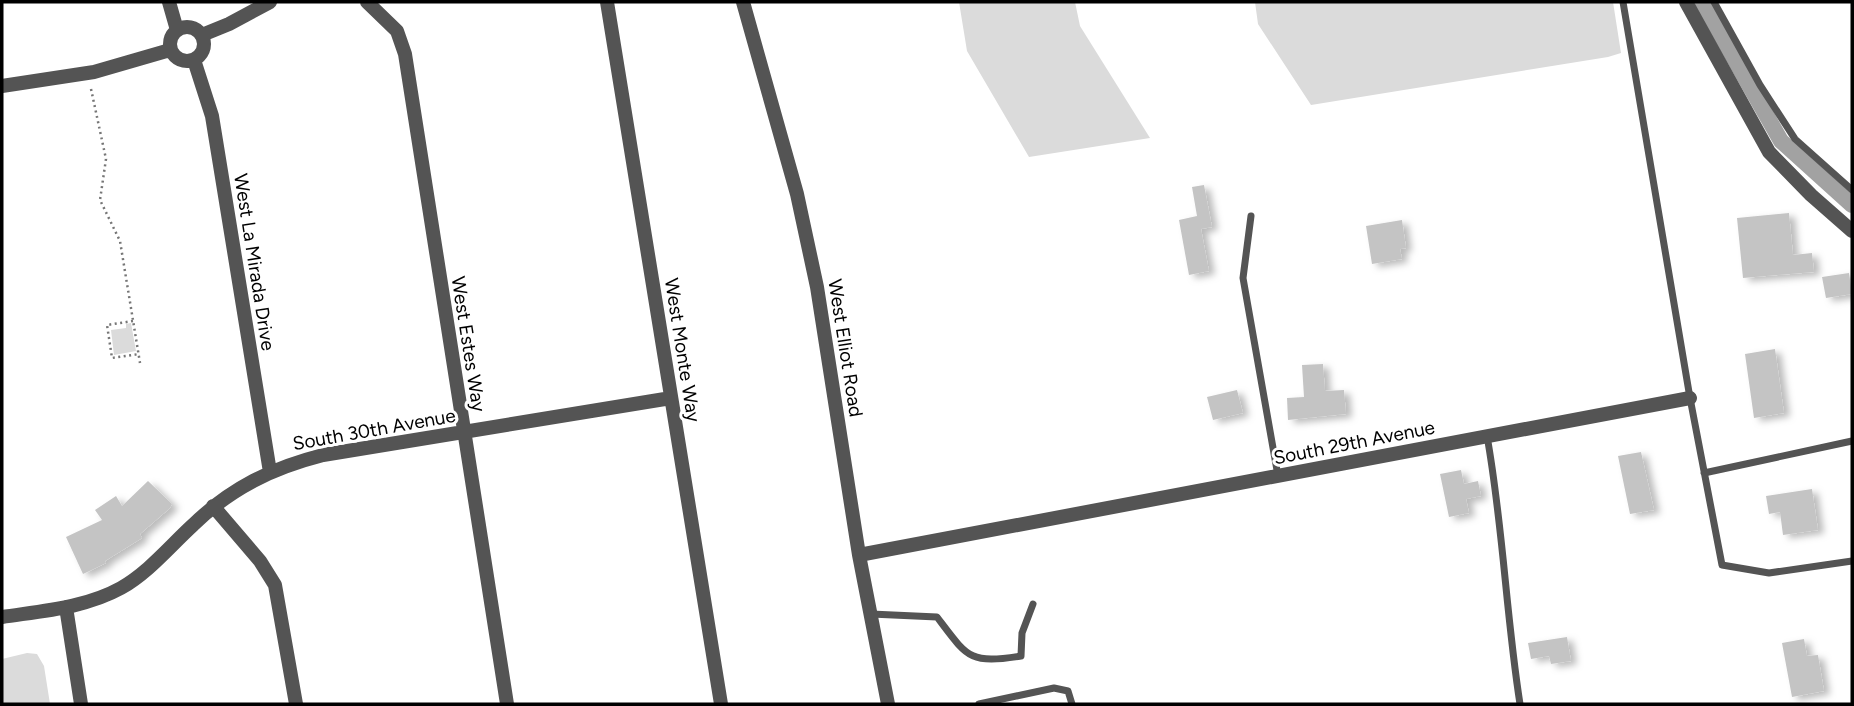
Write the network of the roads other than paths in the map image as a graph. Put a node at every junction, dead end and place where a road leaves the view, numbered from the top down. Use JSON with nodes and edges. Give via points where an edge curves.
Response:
{"nodes":[{"id":1,"x":169,"y":2,"type":"edge"},
{"id":2,"x":270,"y":2,"type":"edge"},
{"id":3,"x":367,"y":2,"type":"edge"},
{"id":4,"x":607,"y":2,"type":"edge"},
{"id":5,"x":743,"y":2,"type":"edge"},
{"id":6,"x":1623,"y":2,"type":"edge"},
{"id":7,"x":1686,"y":2,"type":"edge"},
{"id":8,"x":1714,"y":2,"type":"edge"},
{"id":9,"x":177,"y":30,"type":"junction"},
{"id":10,"x":202,"y":35,"type":"junction"},
{"id":11,"x":170,"y":50,"type":"junction"},
{"id":12,"x":194,"y":60,"type":"junction"},
{"id":13,"x":2,"y":86,"type":"edge"},
{"id":14,"x":1852,"y":190,"type":"edge"},
{"id":15,"x":1251,"y":216,"type":"dead end"},
{"id":16,"x":1852,"y":231,"type":"edge"},
{"id":17,"x":671,"y":398,"type":"junction"},
{"id":18,"x":1690,"y":398,"type":"junction"},
{"id":19,"x":463,"y":432,"type":"junction"},
{"id":20,"x":1488,"y":436,"type":"junction"},
{"id":21,"x":1852,"y":441,"type":"edge"},
{"id":22,"x":270,"y":472,"type":"junction"},
{"id":23,"x":1704,"y":473,"type":"junction"},
{"id":24,"x":1278,"y":476,"type":"junction"},
{"id":25,"x":213,"y":506,"type":"junction"},
{"id":26,"x":859,"y":555,"type":"junction"},
{"id":27,"x":1852,"y":561,"type":"edge"},
{"id":28,"x":1033,"y":604,"type":"dead end"},
{"id":29,"x":66,"y":607,"type":"junction"},
{"id":30,"x":870,"y":614,"type":"junction"},
{"id":31,"x":2,"y":617,"type":"edge"},
{"id":32,"x":81,"y":704,"type":"edge"},
{"id":33,"x":296,"y":704,"type":"edge"},
{"id":34,"x":507,"y":704,"type":"edge"},
{"id":35,"x":721,"y":704,"type":"edge"},
{"id":36,"x":888,"y":704,"type":"edge"},
{"id":37,"x":979,"y":704,"type":"edge"},
{"id":38,"x":1072,"y":704,"type":"edge"},
{"id":39,"x":1520,"y":704,"type":"edge"}],
"edges":[{"from":1,"to":9,"type":"street"},
{"from":2,"to":10,"type":"street"},
{"from":3,"to":19,"type":"street","name":"West Estes Way","via":[[397,31],[405,54]]},
{"from":4,"to":17,"type":"street","name":"West Monte Way"},
{"from":5,"to":26,"type":"street","name":"West Elliot Road","via":[[797,194],[817,288]]},
{"from":6,"to":18,"type":"lane"},
{"from":7,"to":16,"type":"street","via":[[1769,152]]},
{"from":8,"to":14,"type":"lane","via":[[1795,139]]},
{"from":9,"to":10,"type":"street","via":[[187,27]]},
{"from":9,"to":11,"type":"street","via":[[170,39]]},
{"from":10,"to":12,"type":"street","via":[[204,46]]},
{"from":11,"to":12,"type":"street","via":[[178,59]]},
{"from":11,"to":13,"type":"street","via":[[94,72]]},
{"from":12,"to":22,"type":"street","name":"West La Mirada Drive","via":[[212,116]]},
{"from":15,"to":24,"type":"lane","via":[[1243,278]]},
{"from":17,"to":19,"type":"street","name":"South 30th Avenue"},
{"from":17,"to":35,"type":"street","name":"West Monte Way"},
{"from":18,"to":20,"type":"street","name":"South 29th Avenue"},
{"from":18,"to":23,"type":"lane"},
{"from":19,"to":22,"type":"street","name":"South 30th Avenue","via":[[323,455]]},
{"from":19,"to":34,"type":"street","name":"West Estes Way"},
{"from":20,"to":24,"type":"street","name":"South 29th Avenue"},
{"from":20,"to":39,"type":"lane","via":[[1500,505],[1508,621]]},
{"from":21,"to":23,"type":"lane"},
{"from":22,"to":25,"type":"street","name":"South 30th Avenue"},
{"from":23,"to":27,"type":"lane","via":[[1722,565],[1769,573]]},
{"from":24,"to":26,"type":"street","name":"South 29th Avenue"},
{"from":25,"to":29,"type":"street","name":"South 30th Avenue","via":[[136,579],[109,594]]},
{"from":25,"to":33,"type":"street","via":[[275,585]]},
{"from":26,"to":30,"type":"street","name":"West Elliot Road"},
{"from":28,"to":30,"type":"lane","via":[[1022,633],[1021,656],[983,662],[961,649],[937,617]]},
{"from":29,"to":31,"type":"street","name":"South 30th Avenue"},
{"from":29,"to":32,"type":"street"},
{"from":30,"to":36,"type":"street","name":"West Elliot Road"},
{"from":37,"to":38,"type":"lane","via":[[1054,688],[1068,691]]}]}
